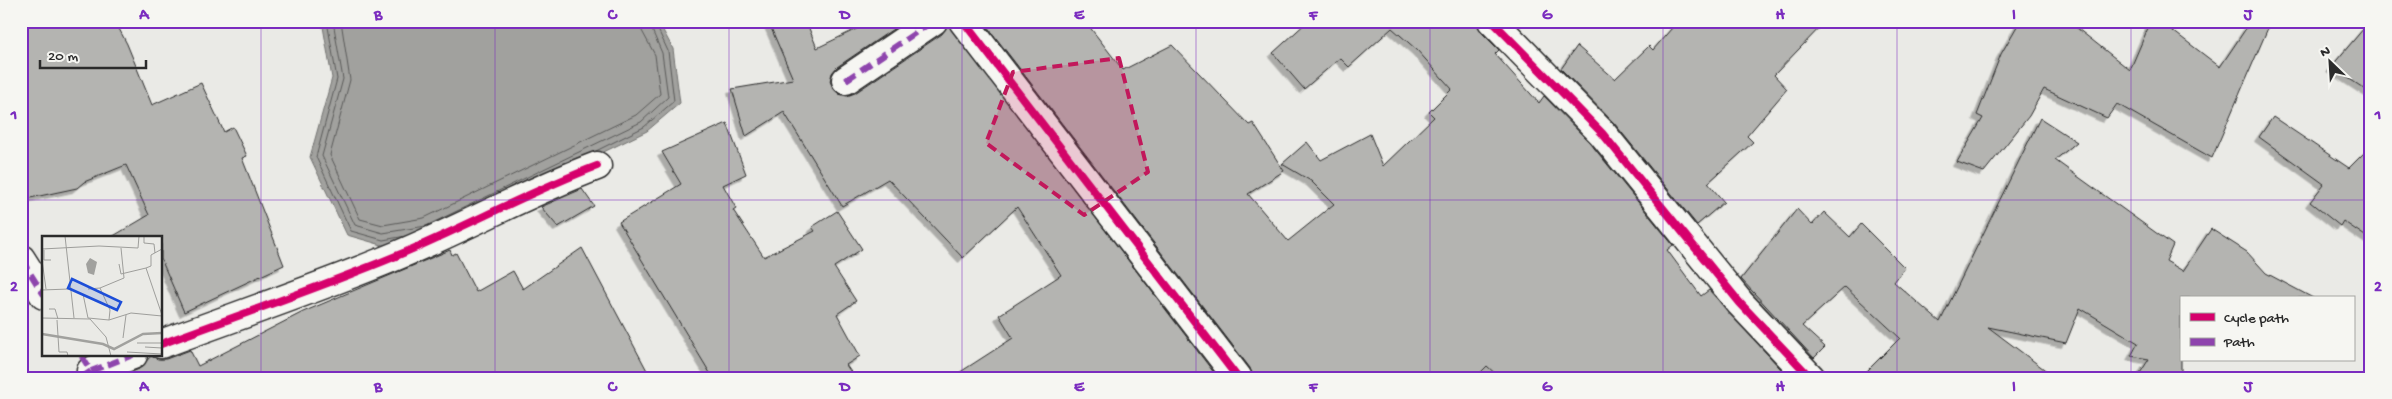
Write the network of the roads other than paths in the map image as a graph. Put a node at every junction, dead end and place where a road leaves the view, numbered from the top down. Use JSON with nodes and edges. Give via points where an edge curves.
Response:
{"nodes":[{"id":1,"x":933,"y":21,"type":"edge"},
{"id":2,"x":963,"y":21,"type":"edge"},
{"id":3,"x":1492,"y":21,"type":"edge"},
{"id":4,"x":846,"y":80,"type":"dead end"},
{"id":5,"x":597,"y":166,"type":"dead end"},
{"id":6,"x":21,"y":259,"type":"edge"},
{"id":7,"x":42,"y":293,"type":"edge"},
{"id":8,"x":162,"y":344,"type":"edge"},
{"id":9,"x":128,"y":356,"type":"edge"},
{"id":10,"x":84,"y":368,"type":"edge"},
{"id":11,"x":1238,"y":378,"type":"edge"},
{"id":12,"x":1811,"y":378,"type":"edge"}],
"edges":[{"from":1,"to":4,"type":"street"},
{"from":2,"to":11,"type":"street"},
{"from":3,"to":12,"type":"street","via":[[1602,133],[1740,303]]},
{"from":5,"to":8,"type":"street","via":[[395,256]]},
{"from":6,"to":7,"type":"street"},
{"from":9,"to":10,"type":"street"}]}
